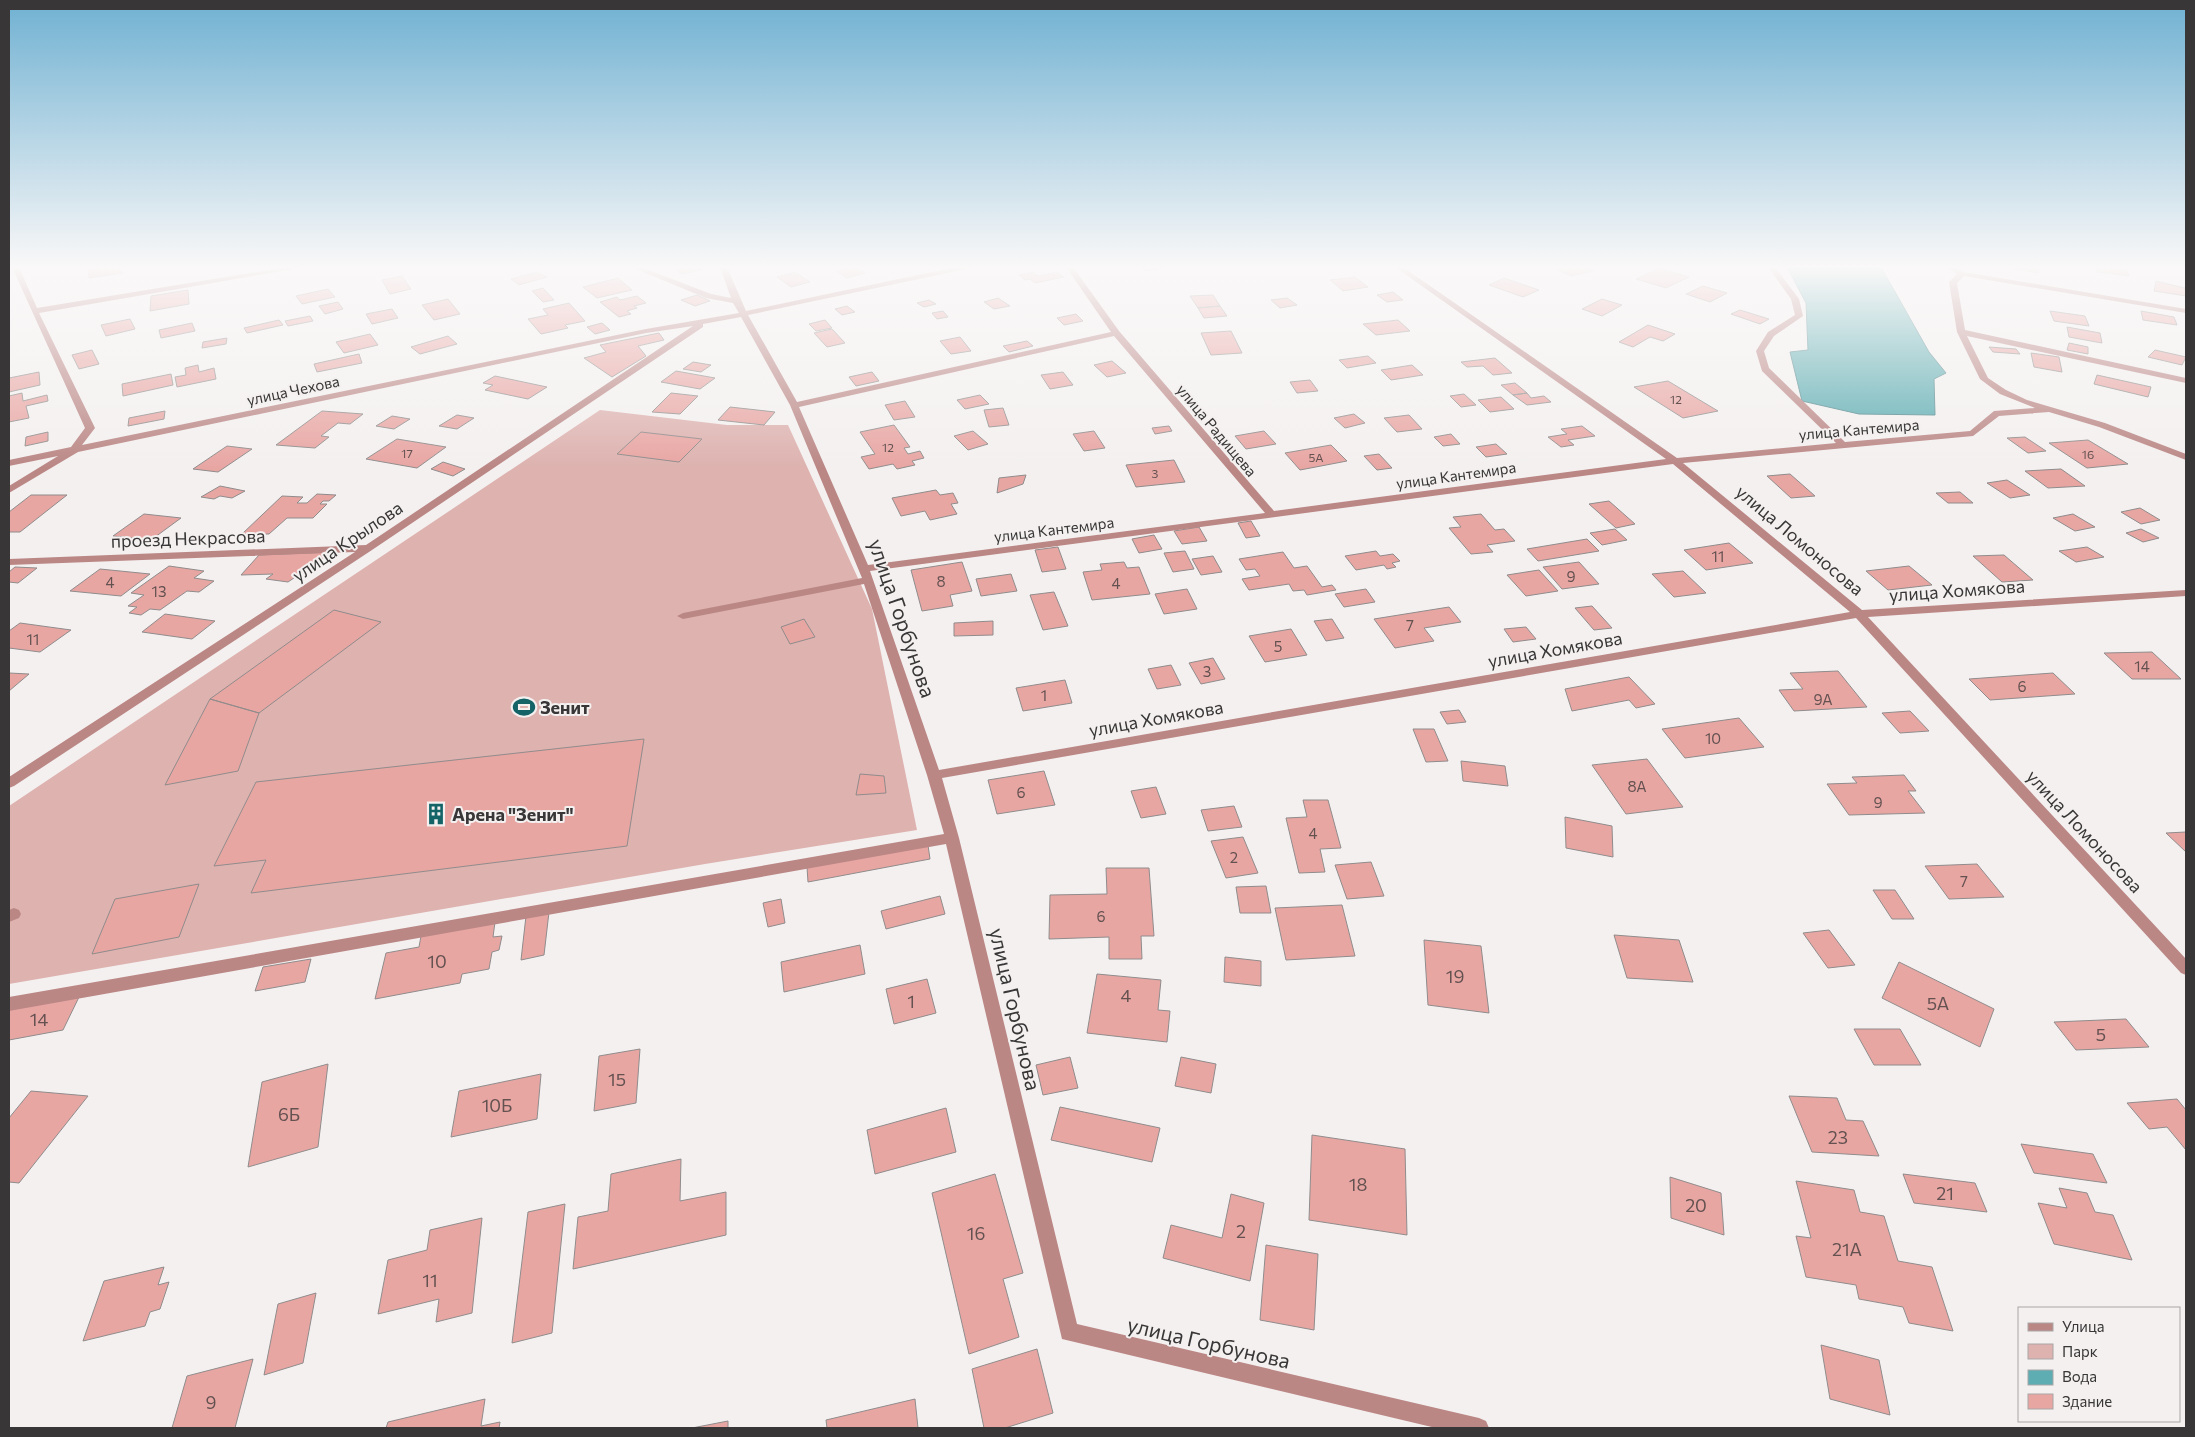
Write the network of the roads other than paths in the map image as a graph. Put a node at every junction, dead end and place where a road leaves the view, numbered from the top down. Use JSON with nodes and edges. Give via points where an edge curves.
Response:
{"nodes":[{"id":1,"x":45,"y":334,"type":"edge"},
{"id":2,"x":631,"y":334,"type":"edge"},
{"id":3,"x":687,"y":334,"type":"edge"},
{"id":4,"x":755,"y":334,"type":"edge"},
{"id":5,"x":1111,"y":334,"type":"edge"},
{"id":6,"x":1117,"y":334,"type":"edge"},
{"id":7,"x":1494,"y":334,"type":"edge"},
{"id":8,"x":1771,"y":334,"type":"edge"},
{"id":9,"x":1963,"y":334,"type":"edge"},
{"id":10,"x":1972,"y":334,"type":"edge"},
{"id":11,"x":2186,"y":380,"type":"edge"},
{"id":12,"x":794,"y":405,"type":"junction"},
{"id":13,"x":2046,"y":410,"type":"junction"},
{"id":14,"x":1844,"y":445,"type":"junction"},
{"id":15,"x":74,"y":450,"type":"junction"},
{"id":16,"x":2186,"y":457,"type":"edge"},
{"id":17,"x":1675,"y":461,"type":"junction"},
{"id":18,"x":9,"y":463,"type":"edge"},
{"id":19,"x":9,"y":490,"type":"edge"},
{"id":20,"x":1272,"y":515,"type":"junction"},
{"id":21,"x":368,"y":548,"type":"junction"},
{"id":22,"x":9,"y":562,"type":"edge"},
{"id":23,"x":864,"y":569,"type":"junction"},
{"id":24,"x":868,"y":580,"type":"junction"},
{"id":25,"x":2186,"y":593,"type":"edge"},
{"id":26,"x":1859,"y":614,"type":"junction"},
{"id":27,"x":683,"y":616,"type":"dead end"},
{"id":28,"x":934,"y":775,"type":"junction"},
{"id":29,"x":9,"y":784,"type":"edge"},
{"id":30,"x":952,"y":838,"type":"junction"},
{"id":31,"x":2186,"y":969,"type":"edge"},
{"id":32,"x":9,"y":1004,"type":"edge"},
{"id":33,"x":1479,"y":1428,"type":"edge"}],
"edges":[{"from":1,"to":15,"type":"street","via":[[90,428]]},
{"from":2,"to":15,"type":"street","name":"улица Чехова"},
{"from":3,"to":21,"type":"street","name":"улица Крылова"},
{"from":4,"to":12,"type":"street","name":"улица Горбунова"},
{"from":5,"to":12,"type":"street"},
{"from":6,"to":20,"type":"street","name":"улица Радищева"},
{"from":7,"to":17,"type":"street","name":"улица Ломоносова"},
{"from":8,"to":14,"type":"street","via":[[1760,351],[1765,368]]},
{"from":9,"to":13,"type":"street","via":[[1984,379],[2002,392]]},
{"from":10,"to":11,"type":"street"},
{"from":12,"to":23,"type":"street","name":"улица Горбунова"},
{"from":13,"to":14,"type":"street","name":"улица Кантемира","via":[[1997,413],[1973,433]]},
{"from":13,"to":16,"type":"street","via":[[2102,424]]},
{"from":14,"to":17,"type":"street","name":"улица Кантемира"},
{"from":15,"to":18,"type":"street","name":"улица Чехова"},
{"from":15,"to":19,"type":"street"},
{"from":17,"to":20,"type":"street","name":"улица Кантемира"},
{"from":17,"to":26,"type":"street","name":"улица Ломоносова"},
{"from":20,"to":23,"type":"street","name":"улица Кантемира"},
{"from":21,"to":22,"type":"street","name":"проезд Некрасова"},
{"from":21,"to":29,"type":"street","name":"улица Крылова"},
{"from":23,"to":24,"type":"street","name":"улица Горбунова"},
{"from":24,"to":27,"type":"street"},
{"from":24,"to":28,"type":"street","name":"улица Горбунова"},
{"from":25,"to":26,"type":"street","name":"улица Хомякова"},
{"from":26,"to":28,"type":"street","name":"улица Хомякова"},
{"from":26,"to":31,"type":"street","name":"улица Ломоносова"},
{"from":28,"to":30,"type":"street","name":"улица Горбунова"},
{"from":30,"to":32,"type":"street"},
{"from":30,"to":33,"type":"street","name":"улица Горбунова","via":[[1069,1332]]}]}
